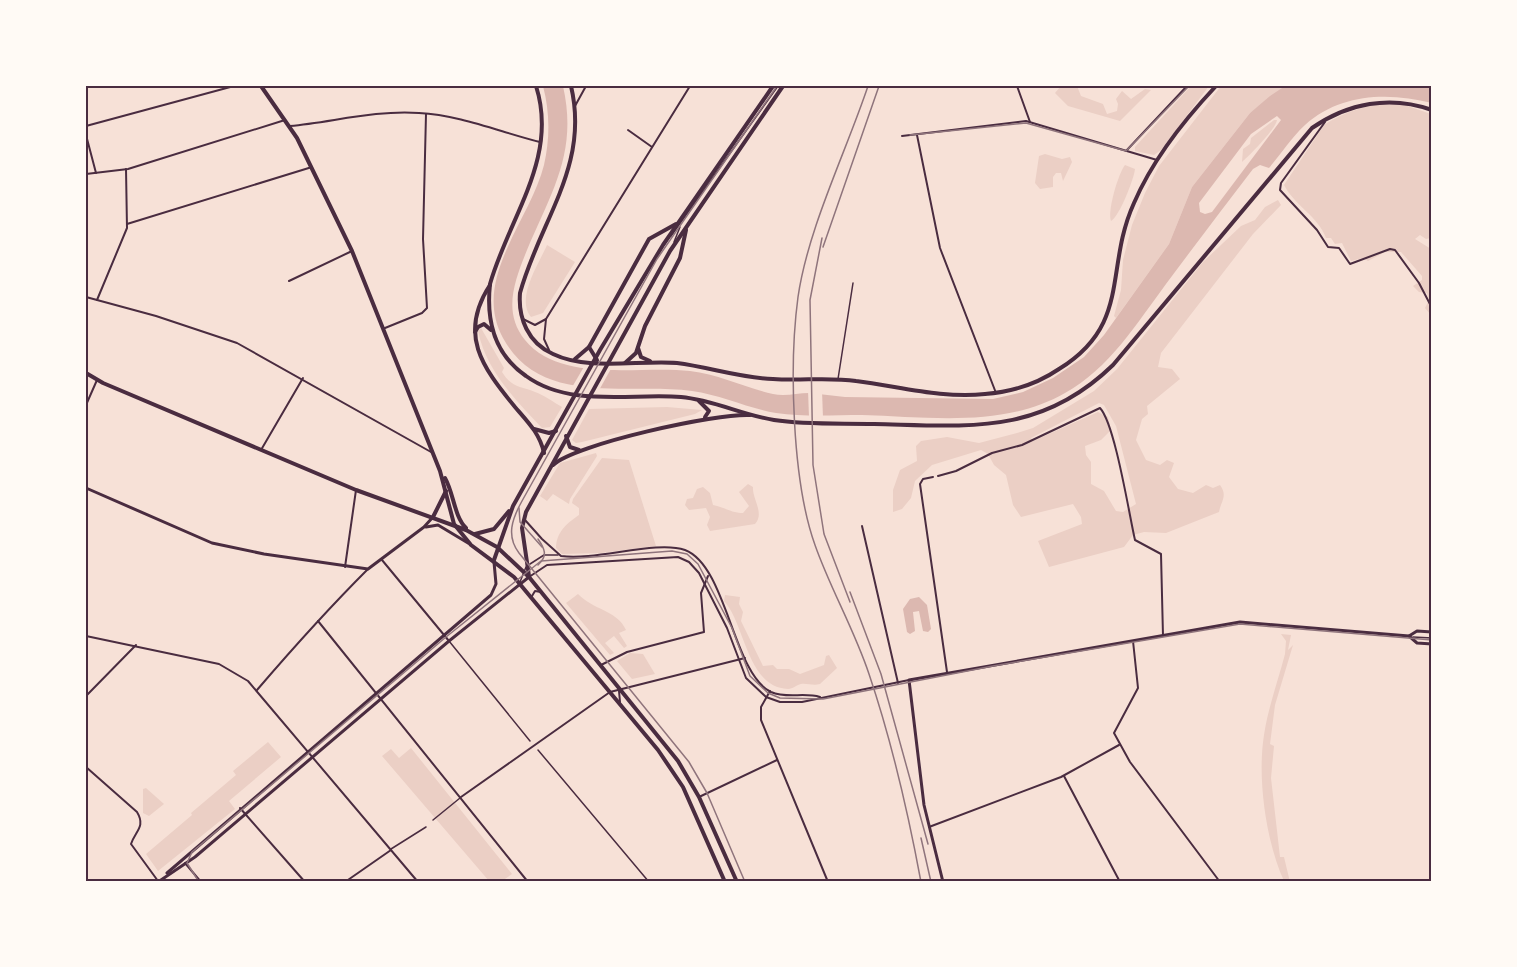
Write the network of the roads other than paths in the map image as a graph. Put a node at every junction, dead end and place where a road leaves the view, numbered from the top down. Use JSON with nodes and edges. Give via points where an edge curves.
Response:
{"nodes":[{"id":1,"x":234,"y":86,"type":"edge"},
{"id":2,"x":261,"y":86,"type":"edge"},
{"id":3,"x":536,"y":86,"type":"edge"},
{"id":4,"x":572,"y":86,"type":"edge"},
{"id":5,"x":585,"y":86,"type":"edge"},
{"id":6,"x":690,"y":86,"type":"edge"},
{"id":7,"x":773,"y":86,"type":"edge"},
{"id":8,"x":778,"y":86,"type":"edge"},
{"id":9,"x":783,"y":86,"type":"edge"},
{"id":10,"x":1017,"y":86,"type":"edge"},
{"id":11,"x":1187,"y":86,"type":"edge"},
{"id":12,"x":1216,"y":86,"type":"edge"},
{"id":13,"x":575,"y":106,"type":"junction"},
{"id":14,"x":1431,"y":110,"type":"edge"},
{"id":15,"x":426,"y":114,"type":"junction"},
{"id":16,"x":1330,"y":116,"type":"junction"},
{"id":17,"x":286,"y":119,"type":"junction"},
{"id":18,"x":1030,"y":122,"type":"junction"},
{"id":19,"x":86,"y":126,"type":"edge"},
{"id":20,"x":290,"y":126,"type":"junction"},
{"id":21,"x":628,"y":130,"type":"dead end"},
{"id":22,"x":86,"y":135,"type":"edge"},
{"id":23,"x":917,"y":135,"type":"junction"},
{"id":24,"x":902,"y":136,"type":"dead end"},
{"id":25,"x":1302,"y":138,"type":"junction"},
{"id":26,"x":541,"y":142,"type":"junction"},
{"id":27,"x":1309,"y":143,"type":"junction"},
{"id":28,"x":737,"y":146,"type":"junction"},
{"id":29,"x":652,"y":147,"type":"junction"},
{"id":30,"x":1126,"y":151,"type":"junction"},
{"id":31,"x":1145,"y":158,"type":"junction"},
{"id":32,"x":1160,"y":158,"type":"junction"},
{"id":33,"x":732,"y":159,"type":"junction"},
{"id":34,"x":312,"y":168,"type":"junction"},
{"id":35,"x":1153,"y":168,"type":"junction"},
{"id":36,"x":126,"y":169,"type":"junction"},
{"id":37,"x":96,"y":173,"type":"junction"},
{"id":38,"x":86,"y":174,"type":"edge"},
{"id":39,"x":127,"y":224,"type":"junction"},
{"id":40,"x":679,"y":225,"type":"junction"},
{"id":41,"x":686,"y":227,"type":"junction"},
{"id":42,"x":656,"y":235,"type":"junction"},
{"id":43,"x":663,"y":245,"type":"junction"},
{"id":44,"x":352,"y":251,"type":"junction"},
{"id":45,"x":670,"y":251,"type":"junction"},
{"id":46,"x":681,"y":253,"type":"junction"},
{"id":47,"x":289,"y":281,"type":"dead end"},
{"id":48,"x":852,"y":283,"type":"dead end"},
{"id":49,"x":490,"y":284,"type":"junction"},
{"id":50,"x":86,"y":297,"type":"edge"},
{"id":51,"x":97,"y":300,"type":"junction"},
{"id":52,"x":1431,"y":308,"type":"edge"},
{"id":53,"x":521,"y":316,"type":"junction"},
{"id":54,"x":546,"y":319,"type":"junction"},
{"id":55,"x":385,"y":328,"type":"junction"},
{"id":56,"x":492,"y":331,"type":"junction"},
{"id":57,"x":475,"y":336,"type":"junction"},
{"id":58,"x":589,"y":347,"type":"junction"},
{"id":59,"x":638,"y":347,"type":"junction"},
{"id":60,"x":550,"y":353,"type":"junction"},
{"id":61,"x":574,"y":359,"type":"junction"},
{"id":62,"x":600,"y":362,"type":"junction"},
{"id":63,"x":656,"y":362,"type":"junction"},
{"id":64,"x":621,"y":364,"type":"junction"},
{"id":65,"x":86,"y":373,"type":"edge"},
{"id":66,"x":303,"y":378,"type":"junction"},
{"id":67,"x":97,"y":380,"type":"junction"},
{"id":68,"x":838,"y":380,"type":"junction"},
{"id":69,"x":1431,"y":386,"type":"edge"},
{"id":70,"x":996,"y":393,"type":"junction"},
{"id":71,"x":1431,"y":397,"type":"edge"},
{"id":72,"x":695,"y":399,"type":"junction"},
{"id":73,"x":86,"y":405,"type":"edge"},
{"id":74,"x":756,"y":416,"type":"junction"},
{"id":75,"x":699,"y":420,"type":"junction"},
{"id":76,"x":534,"y":429,"type":"junction"},
{"id":77,"x":557,"y":431,"type":"junction"},
{"id":78,"x":566,"y":436,"type":"junction"},
{"id":79,"x":261,"y":450,"type":"junction"},
{"id":80,"x":583,"y":450,"type":"junction"},
{"id":81,"x":434,"y":453,"type":"junction"},
{"id":82,"x":544,"y":454,"type":"junction"},
{"id":83,"x":550,"y":467,"type":"junction"},
{"id":84,"x":440,"y":471,"type":"junction"},
{"id":85,"x":938,"y":476,"type":"dead end"},
{"id":86,"x":933,"y":477,"type":"dead end"},
{"id":87,"x":86,"y":488,"type":"edge"},
{"id":88,"x":446,"y":489,"type":"junction"},
{"id":89,"x":357,"y":490,"type":"junction"},
{"id":90,"x":513,"y":506,"type":"junction"},
{"id":91,"x":433,"y":517,"type":"junction"},
{"id":92,"x":524,"y":518,"type":"junction"},
{"id":93,"x":454,"y":524,"type":"junction"},
{"id":94,"x":862,"y":526,"type":"dead end"},
{"id":95,"x":424,"y":527,"type":"junction"},
{"id":96,"x":473,"y":533,"type":"junction"},
{"id":97,"x":471,"y":544,"type":"junction"},
{"id":98,"x":497,"y":547,"type":"junction"},
{"id":99,"x":559,"y":555,"type":"junction"},
{"id":100,"x":381,"y":558,"type":"junction"},
{"id":101,"x":494,"y":560,"type":"junction"},
{"id":102,"x":527,"y":565,"type":"junction"},
{"id":103,"x":345,"y":567,"type":"junction"},
{"id":104,"x":368,"y":569,"type":"junction"},
{"id":105,"x":523,"y":571,"type":"junction"},
{"id":106,"x":708,"y":576,"type":"junction"},
{"id":107,"x":529,"y":577,"type":"junction"},
{"id":108,"x":704,"y":583,"type":"junction"},
{"id":109,"x":520,"y":584,"type":"junction"},
{"id":110,"x":540,"y":592,"type":"junction"},
{"id":111,"x":532,"y":599,"type":"junction"},
{"id":112,"x":318,"y":621,"type":"junction"},
{"id":113,"x":1431,"y":632,"type":"edge"},
{"id":114,"x":444,"y":635,"type":"junction"},
{"id":115,"x":86,"y":636,"type":"edge"},
{"id":116,"x":1163,"y":636,"type":"junction"},
{"id":117,"x":1409,"y":636,"type":"junction"},
{"id":118,"x":1431,"y":638,"type":"edge"},
{"id":119,"x":449,"y":641,"type":"junction"},
{"id":120,"x":1133,"y":641,"type":"junction"},
{"id":121,"x":1431,"y":644,"type":"edge"},
{"id":122,"x":136,"y":645,"type":"junction"},
{"id":123,"x":745,"y":658,"type":"junction"},
{"id":124,"x":737,"y":660,"type":"junction"},
{"id":125,"x":601,"y":665,"type":"junction"},
{"id":126,"x":947,"y":672,"type":"junction"},
{"id":127,"x":909,"y":680,"type":"junction"},
{"id":128,"x":898,"y":683,"type":"junction"},
{"id":129,"x":621,"y":689,"type":"junction"},
{"id":130,"x":257,"y":690,"type":"junction"},
{"id":131,"x":770,"y":691,"type":"junction"},
{"id":132,"x":377,"y":692,"type":"junction"},
{"id":133,"x":610,"y":692,"type":"junction"},
{"id":134,"x":86,"y":696,"type":"edge"},
{"id":135,"x":823,"y":698,"type":"junction"},
{"id":136,"x":382,"y":699,"type":"junction"},
{"id":137,"x":622,"y":706,"type":"junction"},
{"id":138,"x":530,"y":741,"type":"dead end"},
{"id":139,"x":1119,"y":745,"type":"junction"},
{"id":140,"x":308,"y":750,"type":"junction"},
{"id":141,"x":538,"y":750,"type":"dead end"},
{"id":142,"x":314,"y":757,"type":"junction"},
{"id":143,"x":778,"y":760,"type":"junction"},
{"id":144,"x":86,"y":767,"type":"edge"},
{"id":145,"x":683,"y":769,"type":"junction"},
{"id":146,"x":675,"y":774,"type":"junction"},
{"id":147,"x":1064,"y":776,"type":"junction"},
{"id":148,"x":461,"y":797,"type":"junction"},
{"id":149,"x":699,"y":797,"type":"junction"},
{"id":150,"x":240,"y":808,"type":"junction"},
{"id":151,"x":245,"y":814,"type":"junction"},
{"id":152,"x":434,"y":820,"type":"dead end"},
{"id":153,"x":426,"y":827,"type":"dead end"},
{"id":154,"x":929,"y":827,"type":"junction"},
{"id":155,"x":391,"y":850,"type":"junction"},
{"id":156,"x":185,"y":863,"type":"junction"},
{"id":157,"x":162,"y":878,"type":"junction"},
{"id":158,"x":158,"y":881,"type":"edge"},
{"id":159,"x":201,"y":882,"type":"edge"},
{"id":160,"x":305,"y":882,"type":"edge"},
{"id":161,"x":345,"y":882,"type":"edge"},
{"id":162,"x":418,"y":882,"type":"edge"},
{"id":163,"x":528,"y":882,"type":"edge"},
{"id":164,"x":648,"y":882,"type":"edge"},
{"id":165,"x":726,"y":882,"type":"edge"},
{"id":166,"x":737,"y":882,"type":"edge"},
{"id":167,"x":828,"y":882,"type":"edge"},
{"id":168,"x":943,"y":882,"type":"edge"},
{"id":169,"x":1120,"y":882,"type":"edge"},
{"id":170,"x":1220,"y":882,"type":"edge"}],
"edges":[{"from":1,"to":19,"type":"street"},
{"from":2,"to":17,"type":"main road"},
{"from":3,"to":26,"type":"main road","via":[[542,111]]},
{"from":4,"to":5,"type":"street"},
{"from":4,"to":13,"type":"main road"},
{"from":5,"to":13,"type":"street"},
{"from":6,"to":29,"type":"street"},
{"from":7,"to":40,"type":"main road"},
{"from":8,"to":28,"type":"street"},
{"from":9,"to":33,"type":"main road"},
{"from":10,"to":18,"type":"street"},
{"from":11,"to":30,"type":"street"},
{"from":12,"to":32,"type":"main road"},
{"from":13,"to":53,"type":"main road","via":[[570,167],[522,284]]},
{"from":14,"to":16,"type":"main road","via":[[1378,102]]},
{"from":15,"to":20,"type":"street","via":[[377,113]]},
{"from":15,"to":26,"type":"street"},
{"from":15,"to":55,"type":"street","via":[[423,241],[427,308]]},
{"from":16,"to":25,"type":"main road"},
{"from":16,"to":27,"type":"street"},
{"from":17,"to":20,"type":"main road"},
{"from":17,"to":36,"type":"street"},
{"from":18,"to":23,"type":"street"},
{"from":18,"to":30,"type":"street"},
{"from":20,"to":34,"type":"main road"},
{"from":21,"to":29,"type":"street"},
{"from":22,"to":37,"type":"street"},
{"from":23,"to":24,"type":"street"},
{"from":23,"to":70,"type":"street","via":[[940,248]]},
{"from":25,"to":27,"type":"street","via":[[1307,137]]},
{"from":25,"to":74,"type":"main road","via":[[1113,365],[1082,392],[1046,411],[1001,423],[946,425],[788,422]]},
{"from":26,"to":49,"type":"main road","via":[[536,172]]},
{"from":27,"to":52,"type":"street","via":[[1280,190],[1328,247],[1339,248],[1350,264],[1395,250],[1418,281]]},
{"from":28,"to":33,"type":"street"},
{"from":28,"to":40,"type":"street"},
{"from":29,"to":54,"type":"street"},
{"from":30,"to":31,"type":"street"},
{"from":31,"to":32,"type":"street"},
{"from":31,"to":35,"type":"street"},
{"from":32,"to":35,"type":"main road"},
{"from":33,"to":41,"type":"main road"},
{"from":34,"to":39,"type":"street"},
{"from":34,"to":44,"type":"main road"},
{"from":35,"to":70,"type":"main road","via":[[1127,219],[1108,315],[1097,336],[1052,374]]},
{"from":36,"to":37,"type":"street"},
{"from":36,"to":39,"type":"street"},
{"from":37,"to":38,"type":"street"},
{"from":39,"to":51,"type":"street"},
{"from":40,"to":42,"type":"main road"},
{"from":40,"to":43,"type":"main road"},
{"from":40,"to":45,"type":"street"},
{"from":41,"to":45,"type":"main road"},
{"from":41,"to":46,"type":"main road"},
{"from":42,"to":43,"type":"main road","via":[[663,238]]},
{"from":42,"to":58,"type":"main road","via":[[650,239]]},
{"from":43,"to":77,"type":"main road"},
{"from":44,"to":47,"type":"street"},
{"from":44,"to":55,"type":"main road"},
{"from":45,"to":46,"type":"main road","via":[[677,248]]},
{"from":45,"to":78,"type":"main road"},
{"from":46,"to":59,"type":"main road"},
{"from":48,"to":68,"type":"street"},
{"from":49,"to":56,"type":"main road"},
{"from":49,"to":57,"type":"main road","via":[[474,318]]},
{"from":50,"to":51,"type":"street"},
{"from":51,"to":66,"type":"street","via":[[231,341]]},
{"from":53,"to":54,"type":"street","via":[[535,325]]},
{"from":53,"to":60,"type":"main road","via":[[533,340]]},
{"from":54,"to":60,"type":"street","via":[[544,339]]},
{"from":55,"to":81,"type":"main road"},
{"from":56,"to":57,"type":"main road","via":[[484,324]]},
{"from":56,"to":72,"type":"main road","via":[[506,358],[526,376],[566,393]]},
{"from":57,"to":76,"type":"main road","via":[[486,367]]},
{"from":58,"to":61,"type":"main road"},
{"from":58,"to":62,"type":"main road"},
{"from":59,"to":63,"type":"main road","via":[[643,358]]},
{"from":59,"to":64,"type":"main road","via":[[632,359]]},
{"from":60,"to":61,"type":"main road"},
{"from":61,"to":62,"type":"main road"},
{"from":62,"to":64,"type":"main road"},
{"from":63,"to":64,"type":"main road"},
{"from":63,"to":68,"type":"main road","via":[[773,380]]},
{"from":65,"to":67,"type":"main road"},
{"from":66,"to":79,"type":"street"},
{"from":66,"to":81,"type":"street"},
{"from":67,"to":73,"type":"street"},
{"from":67,"to":79,"type":"main road"},
{"from":68,"to":70,"type":"main road","via":[[959,394]]},
{"from":69,"to":71,"type":"street"},
{"from":72,"to":74,"type":"main road"},
{"from":72,"to":75,"type":"main road","via":[[709,411],[708,416]]},
{"from":74,"to":75,"type":"main road","via":[[725,415]]},
{"from":75,"to":80,"type":"main road"},
{"from":76,"to":77,"type":"main road"},
{"from":76,"to":82,"type":"main road"},
{"from":77,"to":82,"type":"main road"},
{"from":78,"to":80,"type":"main road","via":[[570,447]]},
{"from":78,"to":83,"type":"main road"},
{"from":79,"to":89,"type":"main road"},
{"from":80,"to":83,"type":"main road"},
{"from":81,"to":84,"type":"main road"},
{"from":82,"to":90,"type":"main road"},
{"from":83,"to":92,"type":"main road"},
{"from":84,"to":88,"type":"main road"},
{"from":84,"to":96,"type":"main road","via":[[454,497],[459,520]]},
{"from":85,"to":116,"type":"street","via":[[1100,408],[1112,438],[1135,540],[1161,554]]},
{"from":86,"to":126,"type":"street","via":[[920,484]]},
{"from":87,"to":103,"type":"street","via":[[212,543]]},
{"from":88,"to":91,"type":"main road"},
{"from":88,"to":93,"type":"main road"},
{"from":89,"to":91,"type":"main road"},
{"from":89,"to":103,"type":"street"},
{"from":90,"to":96,"type":"main road","via":[[494,529]]},
{"from":90,"to":98,"type":"main road"},
{"from":91,"to":93,"type":"main road"},
{"from":91,"to":95,"type":"street"},
{"from":92,"to":99,"type":"street"},
{"from":92,"to":102,"type":"main road","via":[[522,534]]},
{"from":93,"to":96,"type":"main road"},
{"from":93,"to":97,"type":"main road"},
{"from":94,"to":128,"type":"street"},
{"from":95,"to":97,"type":"street","via":[[436,525]]},
{"from":95,"to":100,"type":"street"},
{"from":96,"to":98,"type":"main road"},
{"from":97,"to":101,"type":"main road"},
{"from":98,"to":101,"type":"main road"},
{"from":98,"to":105,"type":"main road"},
{"from":99,"to":102,"type":"street","via":[[544,555]]},
{"from":99,"to":106,"type":"street","via":[[677,548],[697,558]]},
{"from":100,"to":104,"type":"street"},
{"from":100,"to":114,"type":"street"},
{"from":101,"to":109,"type":"main road"},
{"from":101,"to":114,"type":"street","via":[[494,591]]},
{"from":102,"to":105,"type":"street"},
{"from":102,"to":107,"type":"main road"},
{"from":103,"to":104,"type":"street"},
{"from":104,"to":112,"type":"street"},
{"from":105,"to":107,"type":"main road"},
{"from":105,"to":109,"type":"street"},
{"from":106,"to":108,"type":"street"},
{"from":106,"to":123,"type":"street"},
{"from":107,"to":108,"type":"street","via":[[548,565],[673,556],[689,562]]},
{"from":107,"to":109,"type":"street"},
{"from":107,"to":110,"type":"main road"},
{"from":108,"to":124,"type":"street","via":[[727,628]]},
{"from":108,"to":125,"type":"street","via":[[700,593],[704,632],[627,652]]},
{"from":109,"to":111,"type":"main road"},
{"from":109,"to":119,"type":"street"},
{"from":110,"to":111,"type":"street","via":[[532,593]]},
{"from":110,"to":125,"type":"main road"},
{"from":111,"to":133,"type":"main road"},
{"from":112,"to":130,"type":"street"},
{"from":112,"to":132,"type":"street"},
{"from":113,"to":117,"type":"street","via":[[1417,631]]},
{"from":114,"to":119,"type":"street"},
{"from":114,"to":132,"type":"street"},
{"from":115,"to":122,"type":"street"},
{"from":116,"to":117,"type":"street","via":[[1251,622]]},
{"from":116,"to":120,"type":"street"},
{"from":117,"to":118,"type":"street"},
{"from":117,"to":121,"type":"street","via":[[1417,643]]},
{"from":119,"to":136,"type":"street"},
{"from":119,"to":138,"type":"street"},
{"from":120,"to":126,"type":"street"},
{"from":120,"to":139,"type":"street","via":[[1138,688],[1116,727]]},
{"from":122,"to":130,"type":"street","via":[[219,664]]},
{"from":122,"to":134,"type":"street"},
{"from":123,"to":124,"type":"street"},
{"from":123,"to":131,"type":"street","via":[[752,675]]},
{"from":124,"to":129,"type":"street"},
{"from":124,"to":135,"type":"street","via":[[746,678],[766,698],[791,703]]},
{"from":125,"to":129,"type":"main road"},
{"from":126,"to":127,"type":"street"},
{"from":127,"to":128,"type":"street"},
{"from":127,"to":154,"type":"street"},
{"from":128,"to":135,"type":"street"},
{"from":129,"to":133,"type":"street"},
{"from":129,"to":137,"type":"street","via":[[617,696]]},
{"from":129,"to":145,"type":"main road"},
{"from":130,"to":140,"type":"street"},
{"from":131,"to":135,"type":"street"},
{"from":131,"to":143,"type":"street","via":[[760,714]]},
{"from":132,"to":136,"type":"street"},
{"from":132,"to":140,"type":"street"},
{"from":133,"to":137,"type":"main road"},
{"from":133,"to":148,"type":"street"},
{"from":136,"to":142,"type":"street"},
{"from":136,"to":148,"type":"street"},
{"from":137,"to":146,"type":"main road"},
{"from":139,"to":147,"type":"street"},
{"from":139,"to":170,"type":"street"},
{"from":140,"to":142,"type":"street"},
{"from":140,"to":150,"type":"street"},
{"from":141,"to":164,"type":"street"},
{"from":142,"to":151,"type":"street"},
{"from":142,"to":155,"type":"street"},
{"from":143,"to":149,"type":"street"},
{"from":143,"to":167,"type":"street"},
{"from":144,"to":158,"type":"street","via":[[137,812],[140,831],[131,844]]},
{"from":145,"to":146,"type":"street","via":[[682,775]]},
{"from":145,"to":149,"type":"main road"},
{"from":146,"to":165,"type":"main road"},
{"from":147,"to":154,"type":"street"},
{"from":147,"to":169,"type":"street"},
{"from":148,"to":152,"type":"street"},
{"from":148,"to":163,"type":"street"},
{"from":149,"to":166,"type":"main road"},
{"from":150,"to":151,"type":"street"},
{"from":150,"to":157,"type":"street"},
{"from":151,"to":156,"type":"street"},
{"from":151,"to":160,"type":"street"},
{"from":153,"to":155,"type":"street"},
{"from":154,"to":168,"type":"street"},
{"from":155,"to":161,"type":"street"},
{"from":155,"to":162,"type":"street"},
{"from":156,"to":157,"type":"street"},
{"from":156,"to":159,"type":"street"},
{"from":157,"to":158,"type":"street"}]}
